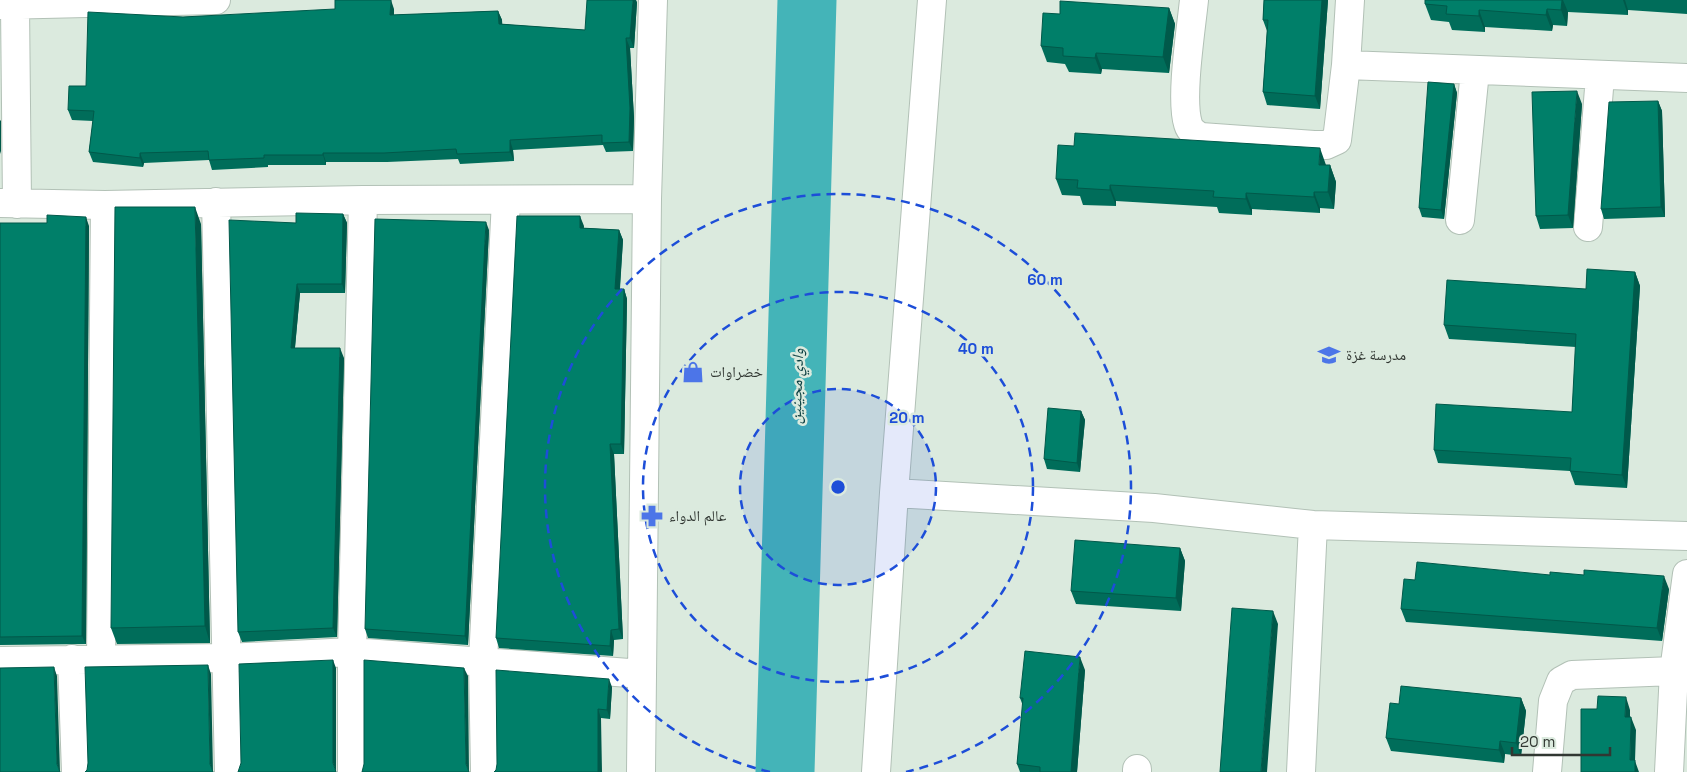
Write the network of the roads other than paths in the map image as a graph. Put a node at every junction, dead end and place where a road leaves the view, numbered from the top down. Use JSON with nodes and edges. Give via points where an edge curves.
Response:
{"nodes":[{"id":1,"x":216,"y":0,"type":"edge"},
{"id":2,"x":653,"y":0,"type":"edge"},
{"id":3,"x":932,"y":0,"type":"edge"},
{"id":4,"x":1194,"y":0,"type":"edge"},
{"id":5,"x":1350,"y":0,"type":"edge"},
{"id":6,"x":8,"y":5,"type":"edge"},
{"id":7,"x":1346,"y":65,"type":"junction"},
{"id":8,"x":1475,"y":71,"type":"junction"},
{"id":9,"x":1600,"y":76,"type":"junction"},
{"id":10,"x":1687,"y":78,"type":"edge"},
{"id":11,"x":646,"y":199,"type":"junction"},
{"id":12,"x":363,"y":200,"type":"junction"},
{"id":13,"x":506,"y":200,"type":"junction"},
{"id":14,"x":216,"y":202,"type":"junction"},
{"id":15,"x":9,"y":204,"type":"edge"},
{"id":16,"x":105,"y":204,"type":"junction"},
{"id":17,"x":1460,"y":220,"type":"dead end"},
{"id":18,"x":1588,"y":227,"type":"dead end"},
{"id":19,"x":894,"y":493,"type":"junction"},
{"id":20,"x":1313,"y":525,"type":"junction"},
{"id":21,"x":1687,"y":536,"type":"edge"},
{"id":22,"x":1687,"y":574,"type":"edge"},
{"id":23,"x":352,"y":652,"type":"junction"},
{"id":24,"x":227,"y":658,"type":"junction"},
{"id":25,"x":72,"y":659,"type":"junction"},
{"id":26,"x":101,"y":659,"type":"junction"},
{"id":27,"x":0,"y":661,"type":"edge"},
{"id":28,"x":483,"y":661,"type":"junction"},
{"id":29,"x":1674,"y":671,"type":"junction"},
{"id":30,"x":642,"y":674,"type":"junction"},
{"id":31,"x":76,"y":772,"type":"edge"},
{"id":32,"x":229,"y":772,"type":"edge"},
{"id":33,"x":352,"y":772,"type":"edge"},
{"id":34,"x":485,"y":772,"type":"edge"},
{"id":35,"x":641,"y":772,"type":"edge"},
{"id":36,"x":876,"y":772,"type":"edge"},
{"id":37,"x":1301,"y":772,"type":"edge"},
{"id":38,"x":1547,"y":772,"type":"edge"},
{"id":39,"x":1669,"y":772,"type":"edge"}],
"edges":[{"from":1,"to":6,"type":"street"},
{"from":2,"to":11,"type":"street"},
{"from":3,"to":19,"type":"street"},
{"from":4,"to":7,"type":"street","via":[[1185,104],[1188,126],[1201,137],[1326,145],[1337,140]]},
{"from":5,"to":7,"type":"street"},
{"from":6,"to":15,"type":"street"},
{"from":7,"to":8,"type":"street"},
{"from":8,"to":9,"type":"street"},
{"from":8,"to":17,"type":"street"},
{"from":9,"to":10,"type":"street"},
{"from":9,"to":18,"type":"street"},
{"from":11,"to":13,"type":"street"},
{"from":11,"to":30,"type":"street"},
{"from":12,"to":13,"type":"street"},
{"from":12,"to":14,"type":"street"},
{"from":12,"to":23,"type":"street"},
{"from":13,"to":28,"type":"street"},
{"from":14,"to":16,"type":"street"},
{"from":14,"to":24,"type":"street"},
{"from":15,"to":16,"type":"street"},
{"from":16,"to":26,"type":"street"},
{"from":19,"to":20,"type":"street","via":[[1154,508]]},
{"from":19,"to":36,"type":"street"},
{"from":20,"to":21,"type":"street"},
{"from":20,"to":37,"type":"street"},
{"from":22,"to":29,"type":"street"},
{"from":23,"to":24,"type":"street"},
{"from":23,"to":28,"type":"street"},
{"from":23,"to":33,"type":"street"},
{"from":24,"to":26,"type":"street"},
{"from":24,"to":32,"type":"street"},
{"from":25,"to":26,"type":"street"},
{"from":25,"to":27,"type":"street"},
{"from":25,"to":31,"type":"street"},
{"from":28,"to":30,"type":"street"},
{"from":28,"to":34,"type":"street"},
{"from":29,"to":38,"type":"street","via":[[1572,674],[1561,680],[1553,701]]},
{"from":29,"to":39,"type":"street"},
{"from":30,"to":35,"type":"street"}]}
